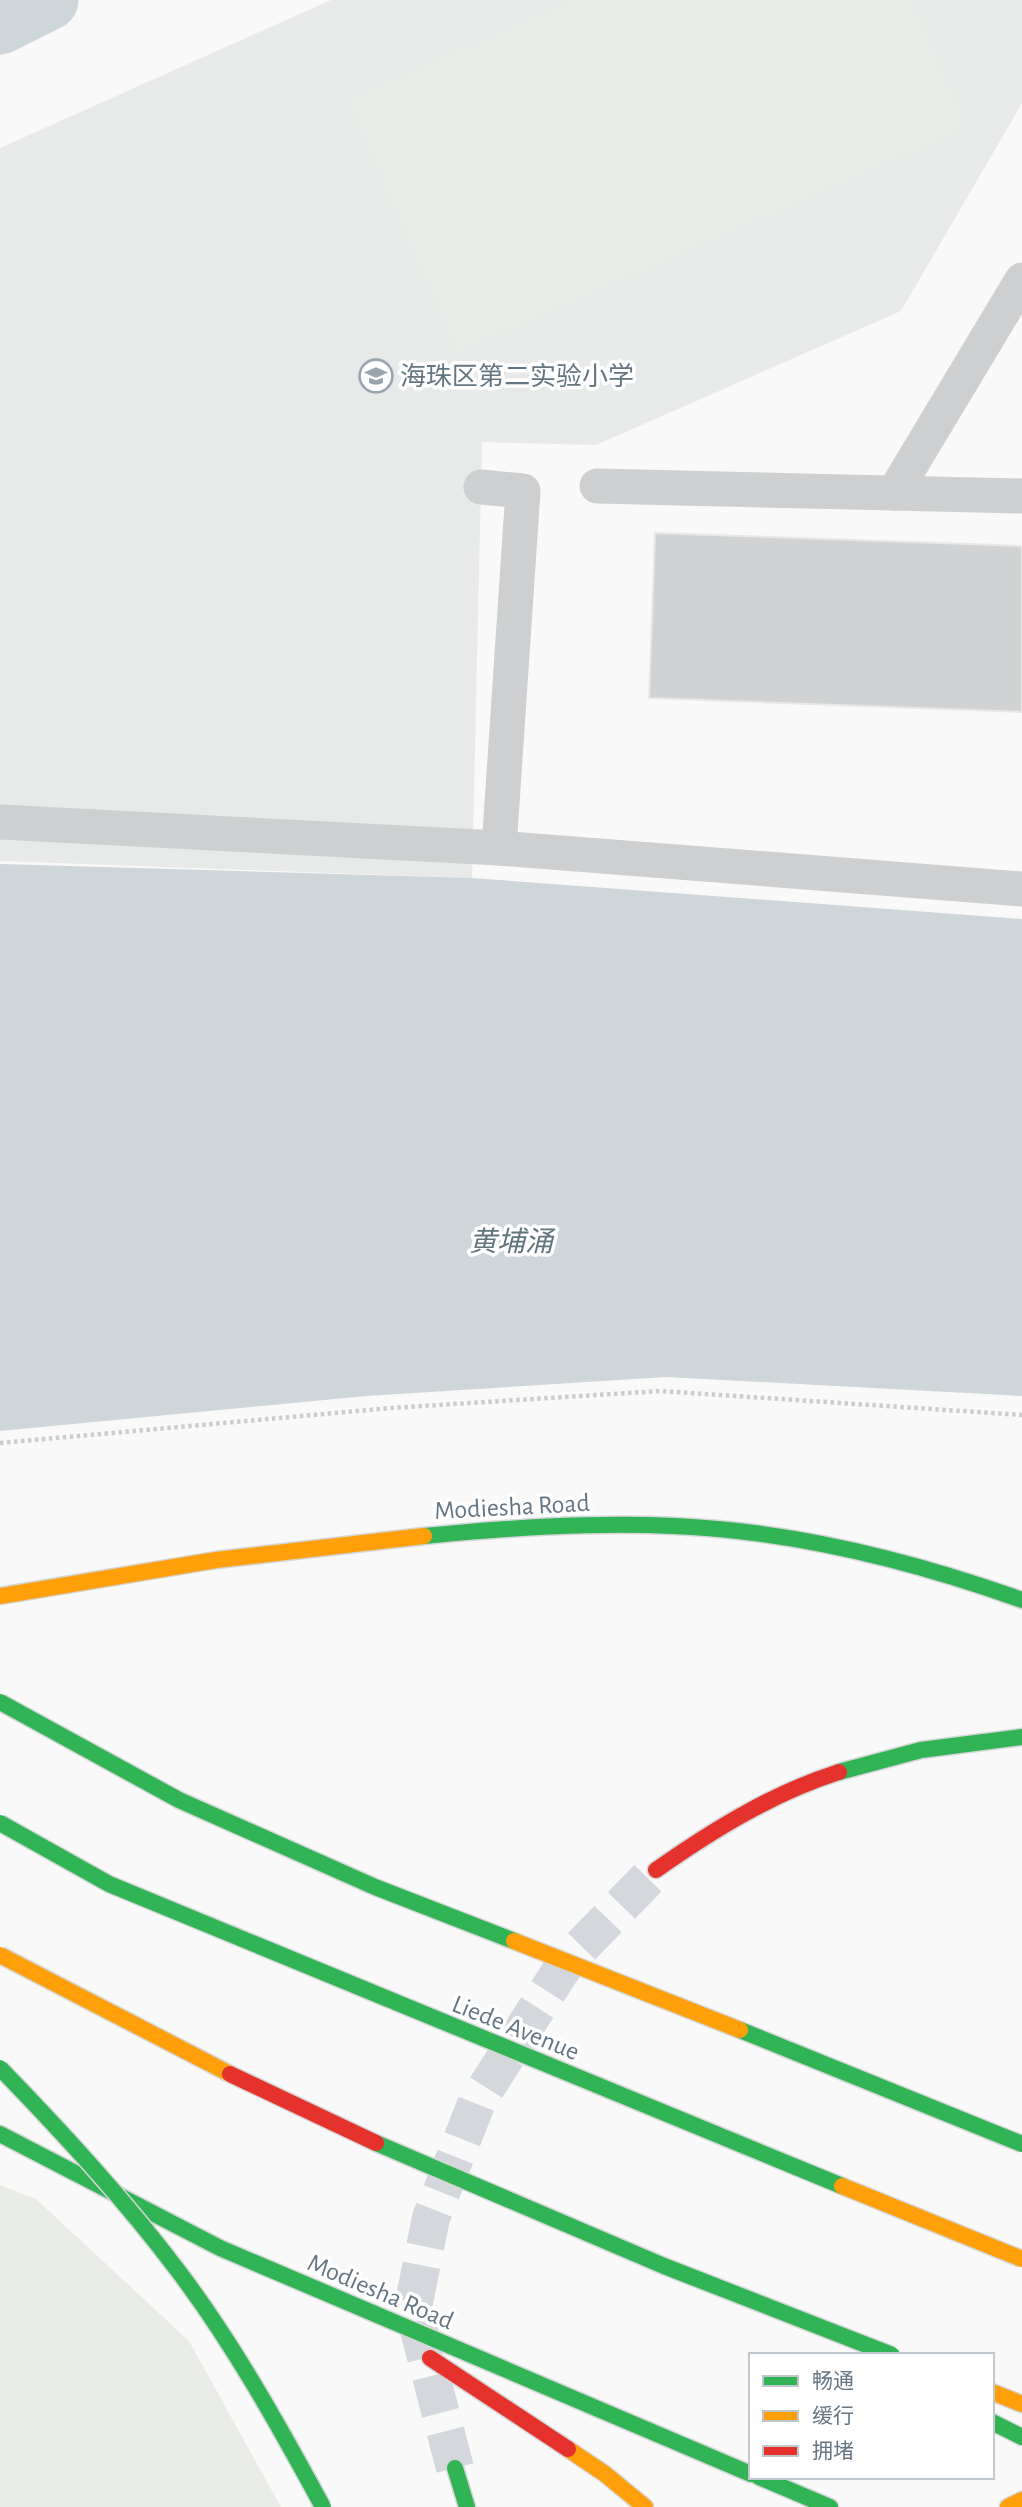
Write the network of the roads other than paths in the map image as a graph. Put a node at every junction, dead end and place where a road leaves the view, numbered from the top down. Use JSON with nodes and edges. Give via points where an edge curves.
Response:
{"nodes":[{"id":1,"x":1022,"y":280,"type":"edge"},
{"id":2,"x":597,"y":486,"type":"dead end"},
{"id":3,"x":481,"y":487,"type":"dead end"},
{"id":4,"x":894,"y":493,"type":"junction"},
{"id":5,"x":1022,"y":496,"type":"edge"},
{"id":6,"x":0,"y":822,"type":"edge"},
{"id":7,"x":499,"y":848,"type":"junction"},
{"id":8,"x":1022,"y":889,"type":"edge"},
{"id":9,"x":0,"y":1596,"type":"edge"},
{"id":10,"x":1022,"y":1600,"type":"edge"},
{"id":11,"x":0,"y":1702,"type":"edge"},
{"id":12,"x":1022,"y":1737,"type":"edge"},
{"id":13,"x":0,"y":1824,"type":"edge"},
{"id":14,"x":656,"y":1870,"type":"tunnel mouth"},
{"id":15,"x":0,"y":1955,"type":"edge"},
{"id":16,"x":0,"y":2068,"type":"edge"},
{"id":17,"x":0,"y":2134,"type":"edge"},
{"id":18,"x":1022,"y":2144,"type":"edge"},
{"id":19,"x":1022,"y":2259,"type":"edge"},
{"id":20,"x":703,"y":2284,"type":"junction"},
{"id":21,"x":349,"y":2305,"type":"junction"},
{"id":22,"x":847,"y":2353,"type":"edge"},
{"id":23,"x":887,"y":2353,"type":"edge"},
{"id":24,"x":994,"y":2393,"type":"edge"},
{"id":25,"x":1022,"y":2404,"type":"edge"},
{"id":26,"x":994,"y":2423,"type":"edge"},
{"id":27,"x":1022,"y":2437,"type":"edge"},
{"id":28,"x":455,"y":2468,"type":"tunnel mouth"},
{"id":29,"x":749,"y":2473,"type":"edge"},
{"id":30,"x":764,"y":2479,"type":"edge"},
{"id":31,"x":1022,"y":2500,"type":"edge"},
{"id":32,"x":323,"y":2507,"type":"edge"},
{"id":33,"x":467,"y":2507,"type":"edge"},
{"id":34,"x":645,"y":2507,"type":"edge"},
{"id":35,"x":830,"y":2507,"type":"edge"},
{"id":36,"x":1008,"y":2507,"type":"edge"}],
"edges":[{"from":1,"to":4,"type":"lane"},
{"from":2,"to":4,"type":"lane"},
{"from":3,"to":7,"type":"lane","via":[[523,491]]},
{"from":4,"to":5,"type":"lane"},
{"from":6,"to":7,"type":"lane"},
{"from":7,"to":8,"type":"lane"},
{"from":9,"to":10,"type":"main road","name":"Modiesha Road","via":[[321,1544],[601,1525],[678,1526],[767,1536],[933,1571]]},
{"from":11,"to":18,"type":"main road","bridge":true,"via":[[179,1800],[374,1887]]},
{"from":12,"to":14,"type":"main road","via":[[943,1745],[813,1779],[705,1834]]},
{"from":13,"to":19,"type":"main road","name":"Liede Avenue","bridge":true,"via":[[109,1884]]},
{"from":15,"to":20,"type":"main road","bridge":true,"via":[[101,2011],[372,2141]]},
{"from":16,"to":32,"type":"main road","bridge":true,"via":[[122,2201],[202,2305],[282,2431]]},
{"from":17,"to":21,"type":"main road","name":"Modiesha Road","via":[[220,2248]]},
{"from":20,"to":22,"type":"main road","bridge":true},
{"from":20,"to":23,"type":"main road","bridge":true},
{"from":21,"to":29,"type":"main road","name":"Modiesha Road"},
{"from":21,"to":34,"type":"main road","via":[[605,2474]]},
{"from":24,"to":25,"type":"main road"},
{"from":26,"to":27,"type":"main road"},
{"from":28,"to":33,"type":"main road"},
{"from":30,"to":35,"type":"main road"},
{"from":31,"to":36,"type":"main road"}]}
